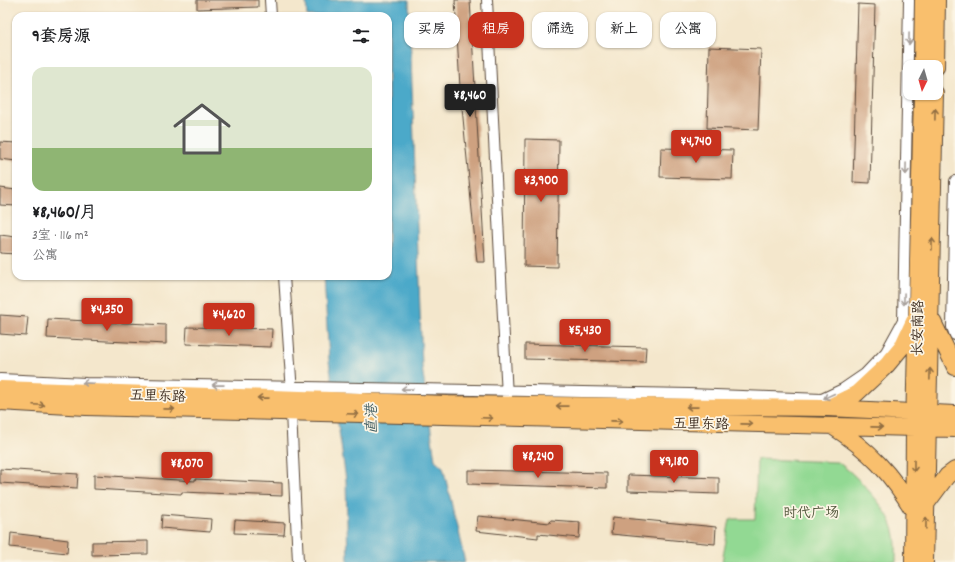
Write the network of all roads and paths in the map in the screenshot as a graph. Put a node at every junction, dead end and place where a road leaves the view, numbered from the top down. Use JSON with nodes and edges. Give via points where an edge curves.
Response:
{"nodes":[{"id":1,"x":270,"y":0,"type":"edge"},
{"id":2,"x":487,"y":0,"type":"edge"},
{"id":3,"x":909,"y":0,"type":"edge"},
{"id":4,"x":923,"y":0,"type":"edge"},
{"id":5,"x":937,"y":0,"type":"edge"},
{"id":6,"x":271,"y":12,"type":"edge"},
{"id":7,"x":922,"y":60,"type":"edge"},
{"id":8,"x":936,"y":60,"type":"edge"},
{"id":9,"x":922,"y":100,"type":"edge"},
{"id":10,"x":935,"y":100,"type":"edge"},
{"id":11,"x":955,"y":181,"type":"edge"},
{"id":12,"x":284,"y":280,"type":"edge"},
{"id":13,"x":924,"y":314,"type":"junction"},
{"id":14,"x":955,"y":335,"type":"edge"},
{"id":15,"x":955,"y":368,"type":"edge"},
{"id":16,"x":0,"y":378,"type":"edge"},
{"id":17,"x":0,"y":389,"type":"edge"},
{"id":18,"x":291,"y":399,"type":"junction"},
{"id":19,"x":0,"y":402,"type":"edge"},
{"id":20,"x":507,"y":405,"type":"junction"},
{"id":21,"x":827,"y":408,"type":"junction"},
{"id":22,"x":955,"y":414,"type":"edge"},
{"id":23,"x":922,"y":421,"type":"junction"},
{"id":24,"x":832,"y":426,"type":"junction"},
{"id":25,"x":955,"y":429,"type":"edge"},
{"id":26,"x":955,"y":470,"type":"edge"},
{"id":27,"x":921,"y":507,"type":"junction"},
{"id":28,"x":906,"y":532,"type":"dead end"},
{"id":29,"x":298,"y":562,"type":"edge"},
{"id":30,"x":907,"y":562,"type":"edge"},
{"id":31,"x":914,"y":562,"type":"edge"},
{"id":32,"x":925,"y":562,"type":"edge"}],
"edges":[{"from":1,"to":6,"type":"street"},
{"from":2,"to":20,"type":"street"},
{"from":3,"to":20,"type":"street","one_way":true,"via":[[903,320],[886,352],[865,374],[822,399],[689,394]]},
{"from":4,"to":7,"type":"main road"},
{"from":5,"to":8,"type":"main road"},
{"from":9,"to":13,"type":"main road","name":"长安南路"},
{"from":13,"to":10,"type":"main road","name":"长安南路","one_way":true},
{"from":11,"to":14,"type":"street","via":[[952,327]]},
{"from":12,"to":18,"type":"street"},
{"from":13,"to":15,"type":"main road"},
{"from":13,"to":21,"type":"main road","via":[[887,365],[856,394]]},
{"from":13,"to":23,"type":"main road","name":"长安南路"},
{"from":18,"to":16,"type":"street","one_way":true},
{"from":18,"to":17,"type":"main road","name":"五里东路","one_way":true},
{"from":19,"to":18,"type":"main road","name":"五里东路","one_way":true,"via":[[86,407]]},
{"from":18,"to":20,"type":"main road","name":"五里东路"},
{"from":18,"to":29,"type":"street"},
{"from":21,"to":20,"type":"main road","name":"五里东路","one_way":true},
{"from":20,"to":24,"type":"main road","name":"五里东路","one_way":true},
{"from":21,"to":23,"type":"main road","name":"五里东路"},
{"from":22,"to":23,"type":"main road","name":"五里东路"},
{"from":24,"to":23,"type":"main road","name":"五里东路","one_way":true},
{"from":23,"to":25,"type":"main road","name":"五里东路"},
{"from":23,"to":27,"type":"main road","name":"长安南路"},
{"from":24,"to":27,"type":"main road","via":[[853,440],[884,468]]},
{"from":26,"to":27,"type":"main road"},
{"from":27,"to":31,"type":"main road","name":"长安南路"},
{"from":32,"to":27,"type":"main road","name":"长安南路","one_way":true},
{"from":28,"to":30,"type":"street"}]}
